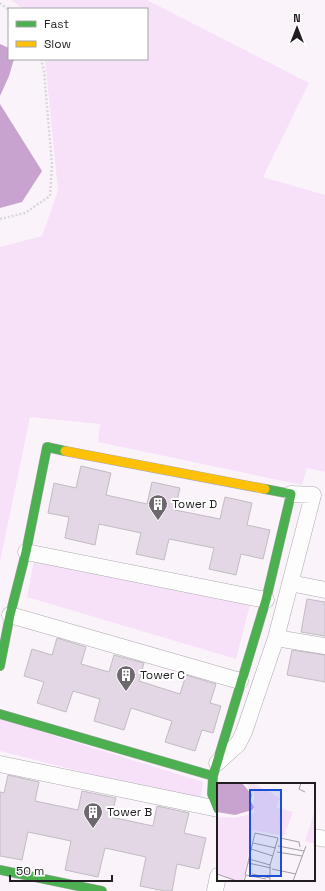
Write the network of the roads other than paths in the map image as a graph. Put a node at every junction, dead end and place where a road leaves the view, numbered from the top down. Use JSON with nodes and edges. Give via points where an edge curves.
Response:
{"nodes":[{"id":1,"x":291,"y":494,"type":"junction"},
{"id":2,"x":319,"y":497,"type":"edge"},
{"id":3,"x":26,"y":552,"type":"junction"},
{"id":4,"x":290,"y":583,"type":"junction"},
{"id":5,"x":325,"y":590,"type":"edge"},
{"id":6,"x":266,"y":600,"type":"junction"},
{"id":7,"x":10,"y":615,"type":"junction"},
{"id":8,"x":276,"y":638,"type":"junction"},
{"id":9,"x":325,"y":646,"type":"edge"},
{"id":10,"x":0,"y":666,"type":"edge"},
{"id":11,"x":240,"y":681,"type":"junction"},
{"id":12,"x":0,"y":714,"type":"edge"},
{"id":13,"x":0,"y":764,"type":"edge"},
{"id":14,"x":214,"y":770,"type":"junction"},
{"id":15,"x":217,"y":806,"type":"edge"},
{"id":16,"x":217,"y":809,"type":"edge"},
{"id":17,"x":315,"y":837,"type":"edge"},
{"id":18,"x":325,"y":839,"type":"edge"},
{"id":19,"x":0,"y":870,"type":"edge"},
{"id":20,"x":217,"y":881,"type":"edge"},
{"id":21,"x":102,"y":891,"type":"edge"},
{"id":22,"x":215,"y":891,"type":"edge"}],
"edges":[{"from":1,"to":2,"type":"street"},
{"from":1,"to":3,"type":"street","via":[[47,446]]},
{"from":1,"to":6,"type":"street"},
{"from":2,"to":4,"type":"street"},
{"from":3,"to":6,"type":"street"},
{"from":3,"to":7,"type":"street"},
{"from":4,"to":5,"type":"street"},
{"from":4,"to":8,"type":"street"},
{"from":6,"to":11,"type":"street"},
{"from":7,"to":10,"type":"street"},
{"from":7,"to":11,"type":"street"},
{"from":8,"to":9,"type":"street"},
{"from":8,"to":14,"type":"street","via":[[244,732],[238,744]]},
{"from":11,"to":14,"type":"street"},
{"from":12,"to":14,"type":"street"},
{"from":13,"to":16,"type":"street"},
{"from":14,"to":15,"type":"street","via":[[212,794]]},
{"from":17,"to":18,"type":"street"},
{"from":19,"to":21,"type":"street"},
{"from":20,"to":22,"type":"street"}]}
